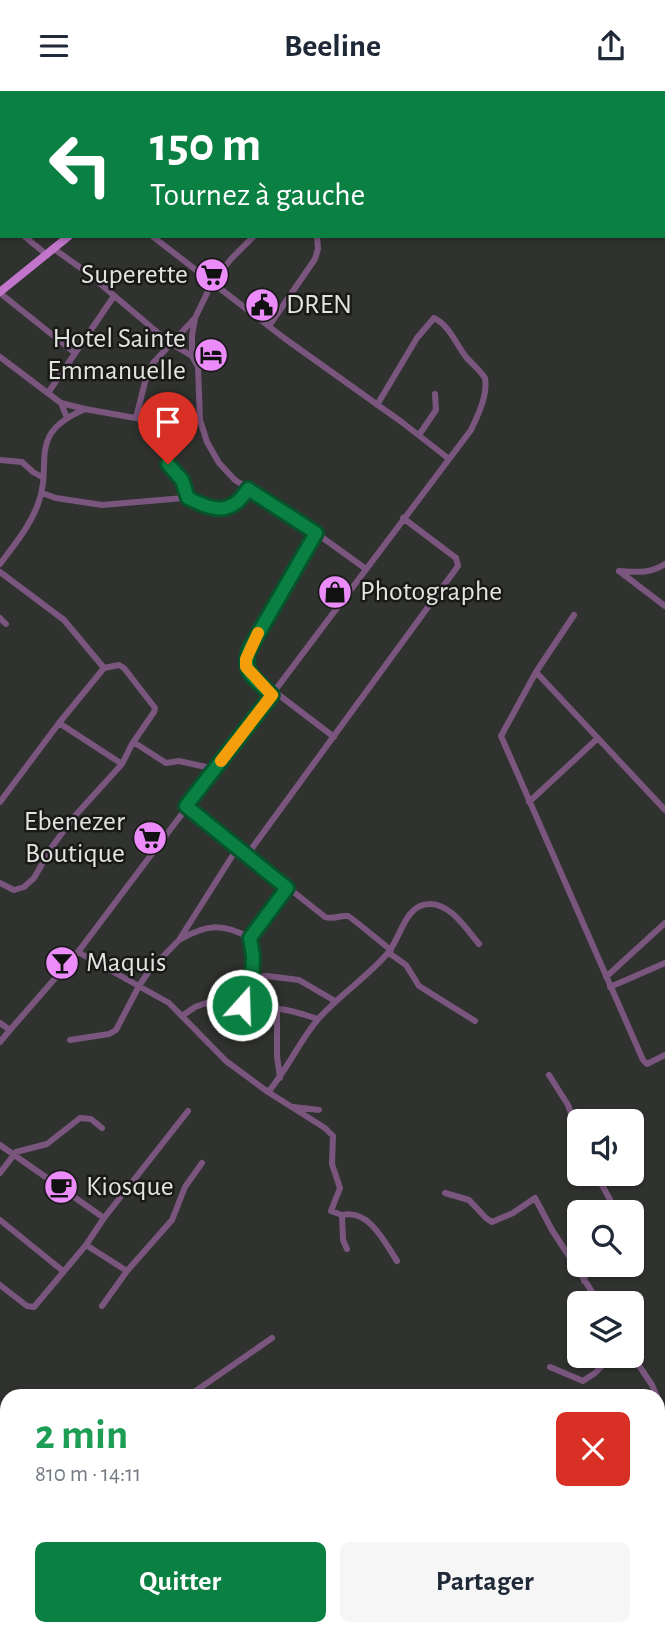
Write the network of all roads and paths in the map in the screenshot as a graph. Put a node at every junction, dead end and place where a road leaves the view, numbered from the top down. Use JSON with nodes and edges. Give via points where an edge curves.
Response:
{"nodes":[{"id":1,"x":27,"y":238,"type":"edge"},
{"id":2,"x":67,"y":238,"type":"edge"},
{"id":3,"x":155,"y":238,"type":"edge"},
{"id":4,"x":252,"y":238,"type":"edge"},
{"id":5,"x":317,"y":238,"type":"edge"},
{"id":6,"x":50,"y":252,"type":"junction"},
{"id":7,"x":212,"y":283,"type":"junction"},
{"id":8,"x":0,"y":293,"type":"edge"},
{"id":9,"x":114,"y":296,"type":"junction"},
{"id":10,"x":195,"y":318,"type":"junction"},
{"id":11,"x":268,"y":325,"type":"junction"},
{"id":12,"x":170,"y":343,"type":"junction"},
{"id":13,"x":75,"y":353,"type":"junction"},
{"id":14,"x":192,"y":356,"type":"junction"},
{"id":15,"x":0,"y":357,"type":"edge"},
{"id":16,"x":48,"y":393,"type":"junction"},
{"id":17,"x":435,"y":394,"type":"dead end"},
{"id":18,"x":61,"y":403,"type":"junction"},
{"id":19,"x":377,"y":405,"type":"junction"},
{"id":20,"x":85,"y":409,"type":"junction"},
{"id":21,"x":66,"y":418,"type":"junction"},
{"id":22,"x":136,"y":418,"type":"junction"},
{"id":23,"x":162,"y":420,"type":"junction"},
{"id":24,"x":200,"y":420,"type":"junction"},
{"id":25,"x":419,"y":435,"type":"junction"},
{"id":26,"x":449,"y":459,"type":"junction"},
{"id":27,"x":0,"y":460,"type":"edge"},
{"id":28,"x":42,"y":477,"type":"junction"},
{"id":29,"x":248,"y":489,"type":"junction"},
{"id":30,"x":42,"y":493,"type":"junction"},
{"id":31,"x":188,"y":498,"type":"junction"},
{"id":32,"x":403,"y":518,"type":"junction"},
{"id":33,"x":316,"y":533,"type":"junction"},
{"id":34,"x":665,"y":563,"type":"edge"},
{"id":35,"x":0,"y":564,"type":"edge"},
{"id":36,"x":366,"y":569,"type":"junction"},
{"id":37,"x":0,"y":572,"type":"edge"},
{"id":38,"x":665,"y":606,"type":"edge"},
{"id":39,"x":573,"y":615,"type":"dead end"},
{"id":40,"x":0,"y":618,"type":"edge"},
{"id":41,"x":6,"y":624,"type":"dead end"},
{"id":42,"x":104,"y":668,"type":"junction"},
{"id":43,"x":536,"y":672,"type":"junction"},
{"id":44,"x":274,"y":693,"type":"junction"},
{"id":45,"x":59,"y":723,"type":"junction"},
{"id":46,"x":334,"y":737,"type":"junction"},
{"id":47,"x":598,"y":738,"type":"junction"},
{"id":48,"x":135,"y":743,"type":"junction"},
{"id":49,"x":122,"y":764,"type":"junction"},
{"id":50,"x":215,"y":769,"type":"junction"},
{"id":51,"x":0,"y":802,"type":"edge"},
{"id":52,"x":529,"y":802,"type":"junction"},
{"id":53,"x":186,"y":806,"type":"junction"},
{"id":54,"x":665,"y":810,"type":"edge"},
{"id":55,"x":238,"y":847,"type":"junction"},
{"id":56,"x":247,"y":855,"type":"junction"},
{"id":57,"x":0,"y":883,"type":"edge"},
{"id":58,"x":287,"y":888,"type":"junction"},
{"id":59,"x":665,"y":923,"type":"edge"},
{"id":60,"x":250,"y":938,"type":"junction"},
{"id":61,"x":179,"y":940,"type":"junction"},
{"id":62,"x":479,"y":944,"type":"dead end"},
{"id":63,"x":390,"y":951,"type":"junction"},
{"id":64,"x":78,"y":952,"type":"junction"},
{"id":65,"x":665,"y":964,"type":"edge"},
{"id":66,"x":607,"y":977,"type":"junction"},
{"id":67,"x":252,"y":982,"type":"junction"},
{"id":68,"x":139,"y":986,"type":"junction"},
{"id":69,"x":610,"y":987,"type":"junction"},
{"id":70,"x":232,"y":994,"type":"junction"},
{"id":71,"x":335,"y":1001,"type":"junction"},
{"id":72,"x":276,"y":1008,"type":"junction"},
{"id":73,"x":183,"y":1016,"type":"junction"},
{"id":74,"x":318,"y":1019,"type":"junction"},
{"id":75,"x":475,"y":1021,"type":"dead end"},
{"id":76,"x":0,"y":1023,"type":"edge"},
{"id":77,"x":9,"y":1030,"type":"junction"},
{"id":78,"x":70,"y":1040,"type":"dead end"},
{"id":79,"x":0,"y":1042,"type":"edge"},
{"id":80,"x":665,"y":1055,"type":"edge"},
{"id":81,"x":549,"y":1075,"type":"dead end"},
{"id":82,"x":280,"y":1078,"type":"junction"},
{"id":83,"x":268,"y":1092,"type":"junction"},
{"id":84,"x":292,"y":1107,"type":"junction"},
{"id":85,"x":570,"y":1109,"type":"edge"},
{"id":86,"x":319,"y":1110,"type":"dead end"},
{"id":87,"x":188,"y":1111,"type":"dead end"},
{"id":88,"x":102,"y":1128,"type":"dead end"},
{"id":89,"x":0,"y":1145,"type":"edge"},
{"id":90,"x":13,"y":1155,"type":"junction"},
{"id":91,"x":202,"y":1163,"type":"dead end"},
{"id":92,"x":0,"y":1173,"type":"edge"},
{"id":93,"x":445,"y":1193,"type":"dead end"},
{"id":94,"x":342,"y":1215,"type":"junction"},
{"id":95,"x":104,"y":1218,"type":"junction"},
{"id":96,"x":0,"y":1220,"type":"edge"},
{"id":97,"x":86,"y":1245,"type":"junction"},
{"id":98,"x":347,"y":1249,"type":"dead end"},
{"id":99,"x":397,"y":1261,"type":"dead end"},
{"id":100,"x":63,"y":1271,"type":"junction"},
{"id":101,"x":127,"y":1271,"type":"junction"},
{"id":102,"x":585,"y":1277,"type":"edge"},
{"id":103,"x":584,"y":1281,"type":"junction"},
{"id":104,"x":0,"y":1285,"type":"edge"},
{"id":105,"x":591,"y":1291,"type":"edge"},
{"id":106,"x":102,"y":1306,"type":"dead end"},
{"id":107,"x":272,"y":1338,"type":"dead end"},
{"id":108,"x":550,"y":1367,"type":"dead end"},
{"id":109,"x":600,"y":1368,"type":"edge"},
{"id":110,"x":641,"y":1368,"type":"edge"},
{"id":111,"x":199,"y":1389,"type":"edge"},
{"id":112,"x":654,"y":1389,"type":"edge"}],
"edges":[{"from":1,"to":6,"type":"street"},
{"from":2,"to":6,"type":"main road"},
{"from":3,"to":7,"type":"street"},
{"from":4,"to":7,"type":"street"},
{"from":5,"to":11,"type":"street","via":[[315,259]]},
{"from":6,"to":8,"type":"main road"},
{"from":6,"to":9,"type":"street","via":[[85,271]]},
{"from":7,"to":10,"type":"street"},
{"from":7,"to":11,"type":"street"},
{"from":8,"to":13,"type":"street"},
{"from":9,"to":12,"type":"street"},
{"from":9,"to":13,"type":"street"},
{"from":10,"to":12,"type":"street"},
{"from":10,"to":14,"type":"street"},
{"from":11,"to":19,"type":"street"},
{"from":12,"to":14,"type":"street"},
{"from":12,"to":22,"type":"street","via":[[146,378]]},
{"from":13,"to":16,"type":"street"},
{"from":14,"to":24,"type":"street","via":[[198,367]]},
{"from":15,"to":16,"type":"street"},
{"from":16,"to":18,"type":"street"},
{"from":17,"to":25,"type":"street","via":[[436,410]]},
{"from":18,"to":20,"type":"street"},
{"from":18,"to":21,"type":"street"},
{"from":19,"to":25,"type":"street"},
{"from":19,"to":26,"type":"street","via":[[429,321],[438,320],[486,383],[477,418]]},
{"from":20,"to":21,"type":"street"},
{"from":20,"to":22,"type":"street"},
{"from":21,"to":28,"type":"street","via":[[49,437]]},
{"from":22,"to":23,"type":"street"},
{"from":23,"to":24,"type":"street"},
{"from":23,"to":31,"type":"street","via":[[157,447],[182,480]]},
{"from":24,"to":29,"type":"street","via":[[219,463]]},
{"from":25,"to":26,"type":"street"},
{"from":26,"to":32,"type":"street"},
{"from":27,"to":28,"type":"street","via":[[22,462]]},
{"from":28,"to":30,"type":"street"},
{"from":29,"to":31,"type":"street","via":[[238,503],[219,508]]},
{"from":29,"to":33,"type":"street"},
{"from":30,"to":31,"type":"street","via":[[102,505]]},
{"from":30,"to":35,"type":"street","via":[[25,529]]},
{"from":32,"to":36,"type":"street"},
{"from":32,"to":46,"type":"street","via":[[456,558],[458,566]]},
{"from":33,"to":36,"type":"street"},
{"from":33,"to":44,"type":"street","via":[[246,659],[250,674]]},
{"from":34,"to":38,"type":"street","via":[[645,572],[619,571]]},
{"from":36,"to":44,"type":"street"},
{"from":37,"to":42,"type":"street","via":[[64,621]]},
{"from":39,"to":43,"type":"street"},
{"from":40,"to":41,"type":"street"},
{"from":42,"to":45,"type":"street"},
{"from":42,"to":48,"type":"street","via":[[124,668],[155,710]]},
{"from":43,"to":47,"type":"street"},
{"from":43,"to":52,"type":"street","via":[[501,736]]},
{"from":44,"to":46,"type":"street"},
{"from":44,"to":50,"type":"street"},
{"from":45,"to":49,"type":"street"},
{"from":45,"to":51,"type":"street"},
{"from":46,"to":56,"type":"street"},
{"from":47,"to":52,"type":"street"},
{"from":47,"to":54,"type":"street"},
{"from":48,"to":49,"type":"street"},
{"from":48,"to":50,"type":"street","via":[[166,763],[179,761]]},
{"from":49,"to":57,"type":"street","via":[[52,846],[30,883],[14,890]]},
{"from":50,"to":53,"type":"street"},
{"from":52,"to":66,"type":"street"},
{"from":53,"to":55,"type":"street"},
{"from":53,"to":64,"type":"street"},
{"from":55,"to":56,"type":"street"},
{"from":55,"to":61,"type":"street"},
{"from":56,"to":58,"type":"street"},
{"from":58,"to":60,"type":"street"},
{"from":58,"to":63,"type":"street","via":[[329,919],[353,918]]},
{"from":59,"to":66,"type":"street"},
{"from":60,"to":61,"type":"street","via":[[227,927],[199,929]]},
{"from":60,"to":67,"type":"street"},
{"from":61,"to":68,"type":"street"},
{"from":62,"to":63,"type":"street","via":[[447,910],[429,904],[408,916]]},
{"from":63,"to":71,"type":"street"},
{"from":63,"to":75,"type":"street","via":[[419,986]]},
{"from":64,"to":68,"type":"street"},
{"from":64,"to":77,"type":"street"},
{"from":65,"to":69,"type":"street"},
{"from":66,"to":69,"type":"street"},
{"from":67,"to":70,"type":"street"},
{"from":67,"to":71,"type":"street","via":[[267,976],[295,978]]},
{"from":68,"to":73,"type":"street"},
{"from":68,"to":78,"type":"street","via":[[116,1030]]},
{"from":69,"to":80,"type":"street","via":[[643,1060],[647,1064]]},
{"from":70,"to":72,"type":"street","via":[[250,1009]]},
{"from":70,"to":73,"type":"street","via":[[201,1004]]},
{"from":71,"to":74,"type":"street"},
{"from":72,"to":74,"type":"street"},
{"from":72,"to":82,"type":"street"},
{"from":73,"to":83,"type":"street","via":[[226,1061]]},
{"from":74,"to":82,"type":"street"},
{"from":76,"to":77,"type":"street"},
{"from":77,"to":79,"type":"street"},
{"from":81,"to":85,"type":"street"},
{"from":82,"to":83,"type":"street"},
{"from":83,"to":84,"type":"street"},
{"from":84,"to":86,"type":"street"},
{"from":84,"to":94,"type":"street","via":[[333,1136],[331,1160],[340,1188],[331,1210]]},
{"from":87,"to":95,"type":"street"},
{"from":88,"to":90,"type":"street","via":[[91,1119],[80,1118],[47,1144]]},
{"from":89,"to":90,"type":"street"},
{"from":90,"to":92,"type":"street"},
{"from":90,"to":95,"type":"street"},
{"from":91,"to":101,"type":"street","via":[[182,1193],[172,1220]]},
{"from":93,"to":103,"type":"street","via":[[469,1200],[492,1222],[535,1198]]},
{"from":94,"to":98,"type":"street"},
{"from":94,"to":99,"type":"street","via":[[355,1213],[367,1220]]},
{"from":95,"to":97,"type":"street"},
{"from":96,"to":100,"type":"street"},
{"from":97,"to":100,"type":"street"},
{"from":97,"to":101,"type":"street"},
{"from":100,"to":104,"type":"street","via":[[34,1307]]},
{"from":101,"to":106,"type":"street"},
{"from":102,"to":103,"type":"street"},
{"from":103,"to":105,"type":"street"},
{"from":107,"to":111,"type":"street"},
{"from":108,"to":109,"type":"street","via":[[583,1381]]},
{"from":110,"to":112,"type":"street"}]}
